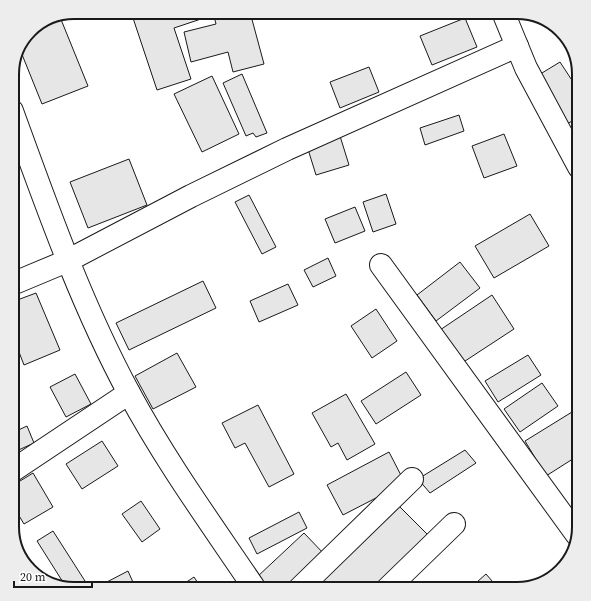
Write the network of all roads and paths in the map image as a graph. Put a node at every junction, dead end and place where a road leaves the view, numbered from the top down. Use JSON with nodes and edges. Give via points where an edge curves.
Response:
{"nodes":[{"id":1,"x":506,"y":19,"type":"edge"},
{"id":2,"x":517,"y":46,"type":"junction"},
{"id":3,"x":19,"y":149,"type":"edge"},
{"id":4,"x":572,"y":154,"type":"edge"},
{"id":5,"x":21,"y":160,"type":"edge"},
{"id":6,"x":68,"y":261,"type":"junction"},
{"id":7,"x":381,"y":265,"type":"dead end"},
{"id":8,"x":19,"y":281,"type":"edge"},
{"id":9,"x":129,"y":393,"type":"junction"},
{"id":10,"x":19,"y":466,"type":"edge"},
{"id":11,"x":412,"y":479,"type":"dead end"},
{"id":12,"x":454,"y":524,"type":"dead end"},
{"id":13,"x":572,"y":528,"type":"edge"},
{"id":14,"x":250,"y":582,"type":"edge"},
{"id":15,"x":306,"y":582,"type":"edge"},
{"id":16,"x":394,"y":582,"type":"edge"}],
"edges":[{"from":1,"to":2,"type":"street"},
{"from":2,"to":4,"type":"street"},
{"from":2,"to":6,"type":"street","via":[[287,149]]},
{"from":3,"to":5,"type":"street"},
{"from":5,"to":6,"type":"street"},
{"from":6,"to":8,"type":"street"},
{"from":6,"to":9,"type":"street"},
{"from":7,"to":13,"type":"street"},
{"from":9,"to":10,"type":"street"},
{"from":9,"to":14,"type":"street","via":[[164,453]]},
{"from":11,"to":15,"type":"street"},
{"from":12,"to":16,"type":"street"}]}
